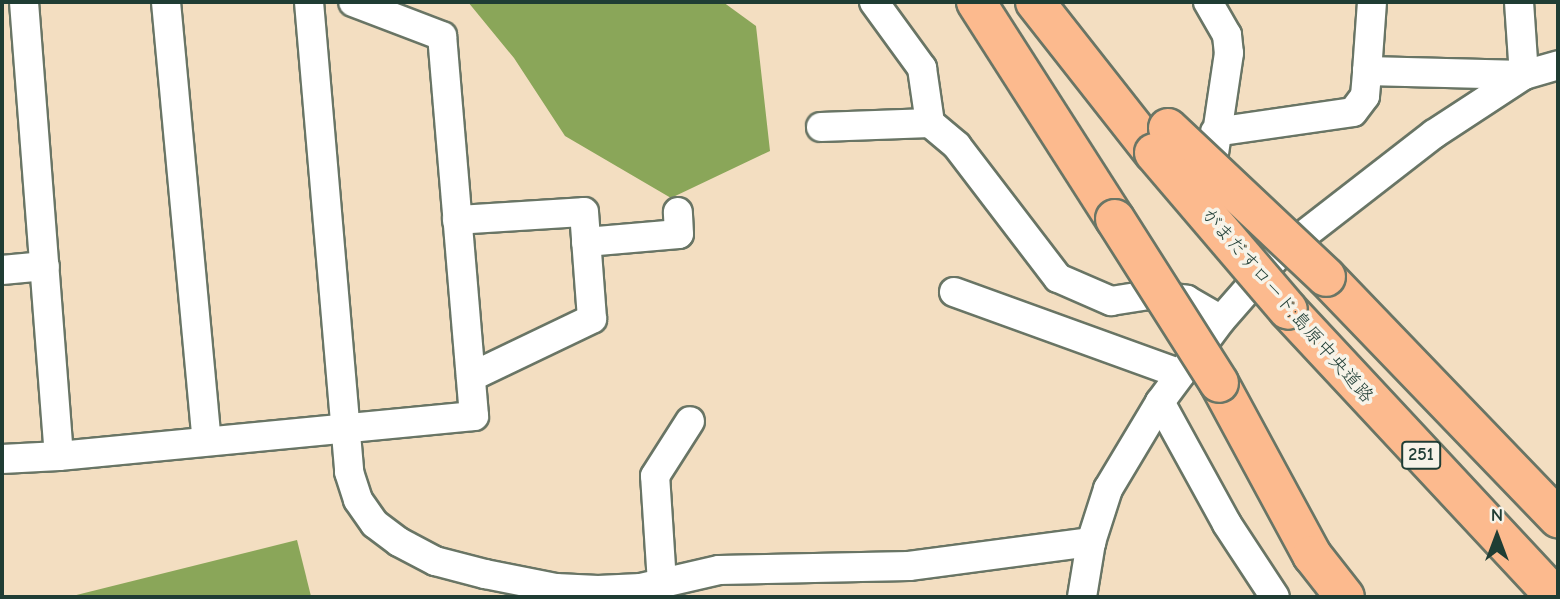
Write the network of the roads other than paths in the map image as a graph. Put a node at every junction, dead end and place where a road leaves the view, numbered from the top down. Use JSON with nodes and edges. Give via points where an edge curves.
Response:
{"nodes":[{"id":1,"x":24,"y":2,"type":"edge"},
{"id":2,"x":166,"y":2,"type":"edge"},
{"id":3,"x":309,"y":2,"type":"edge"},
{"id":4,"x":353,"y":2,"type":"edge"},
{"id":5,"x":874,"y":2,"type":"edge"},
{"id":6,"x":976,"y":2,"type":"edge"},
{"id":7,"x":1208,"y":2,"type":"edge"},
{"id":8,"x":1373,"y":2,"type":"edge"},
{"id":9,"x":1519,"y":2,"type":"edge"},
{"id":10,"x":1045,"y":17,"type":"edge"},
{"id":11,"x":1558,"y":65,"type":"edge"},
{"id":12,"x":1367,"y":71,"type":"junction"},
{"id":13,"x":1524,"y":75,"type":"junction"},
{"id":14,"x":930,"y":123,"type":"junction"},
{"id":15,"x":821,"y":127,"type":"dead end"},
{"id":16,"x":1215,"y":132,"type":"junction"},
{"id":17,"x":1161,"y":141,"type":"junction"},
{"id":18,"x":678,"y":212,"type":"dead end"},
{"id":19,"x":457,"y":220,"type":"junction"},
{"id":20,"x":586,"y":242,"type":"junction"},
{"id":21,"x":1278,"y":255,"type":"junction"},
{"id":22,"x":45,"y":266,"type":"junction"},
{"id":23,"x":2,"y":270,"type":"edge"},
{"id":24,"x":954,"y":292,"type":"dead end"},
{"id":25,"x":1221,"y":320,"type":"junction"},
{"id":26,"x":1181,"y":374,"type":"junction"},
{"id":27,"x":471,"y":377,"type":"junction"},
{"id":28,"x":1160,"y":402,"type":"junction"},
{"id":29,"x":690,"y":421,"type":"dead end"},
{"id":30,"x":342,"y":427,"type":"junction"},
{"id":31,"x":207,"y":441,"type":"junction"},
{"id":32,"x":59,"y":456,"type":"junction"},
{"id":33,"x":2,"y":460,"type":"edge"},
{"id":34,"x":1558,"y":518,"type":"edge"},
{"id":35,"x":1091,"y":542,"type":"junction"},
{"id":36,"x":663,"y":583,"type":"junction"},
{"id":37,"x":487,"y":586,"type":"edge"},
{"id":38,"x":1082,"y":597,"type":"edge"},
{"id":39,"x":1275,"y":597,"type":"edge"},
{"id":40,"x":1345,"y":597,"type":"edge"},
{"id":41,"x":1556,"y":597,"type":"edge"}],
"edges":[{"from":1,"to":22,"type":"street"},
{"from":2,"to":31,"type":"street"},
{"from":3,"to":30,"type":"street"},
{"from":4,"to":19,"type":"street","via":[[442,36]]},
{"from":5,"to":14,"type":"street","via":[[922,68]]},
{"from":6,"to":40,"type":"highway","bridge":true,"via":[[1219,383],[1312,555]]},
{"from":7,"to":16,"type":"street","via":[[1227,35],[1229,53]]},
{"from":8,"to":12,"type":"street"},
{"from":9,"to":13,"type":"street"},
{"from":10,"to":17,"type":"highway","name":"がまだすロード;島原中央道路","number":"251"},
{"from":11,"to":13,"type":"street"},
{"from":12,"to":13,"type":"street"},
{"from":12,"to":16,"type":"street","via":[[1365,96],[1353,112]]},
{"from":13,"to":21,"type":"street","via":[[1423,142]]},
{"from":14,"to":15,"type":"street"},
{"from":14,"to":25,"type":"street","via":[[957,146],[1058,278],[1111,301],[1148,295],[1187,300]]},
{"from":16,"to":21,"type":"street","via":[[1210,181],[1232,212]]},
{"from":17,"to":34,"type":"highway","bridge":true,"via":[[1326,277]]},
{"from":17,"to":41,"type":"highway","name":"がまだすロード;島原中央道路","number":"251","bridge":true,"via":[[1288,310]]},
{"from":18,"to":20,"type":"street","via":[[679,234]]},
{"from":19,"to":20,"type":"street","via":[[584,212]]},
{"from":19,"to":27,"type":"street"},
{"from":20,"to":27,"type":"street","via":[[592,319]]},
{"from":21,"to":25,"type":"street"},
{"from":22,"to":23,"type":"street"},
{"from":22,"to":32,"type":"street"},
{"from":24,"to":26,"type":"street"},
{"from":25,"to":26,"type":"street"},
{"from":26,"to":28,"type":"street"},
{"from":27,"to":30,"type":"street","via":[[474,416]]},
{"from":28,"to":35,"type":"street","via":[[1108,489]]},
{"from":28,"to":39,"type":"street","via":[[1227,524]]},
{"from":29,"to":36,"type":"street","via":[[655,476]]},
{"from":30,"to":31,"type":"street"},
{"from":30,"to":37,"type":"street","via":[[358,500],[375,524]]},
{"from":31,"to":32,"type":"street"},
{"from":32,"to":33,"type":"street"},
{"from":35,"to":36,"type":"street","via":[[909,566],[730,569]]},
{"from":35,"to":38,"type":"street"},
{"from":36,"to":37,"type":"street","via":[[598,590]]}]}
